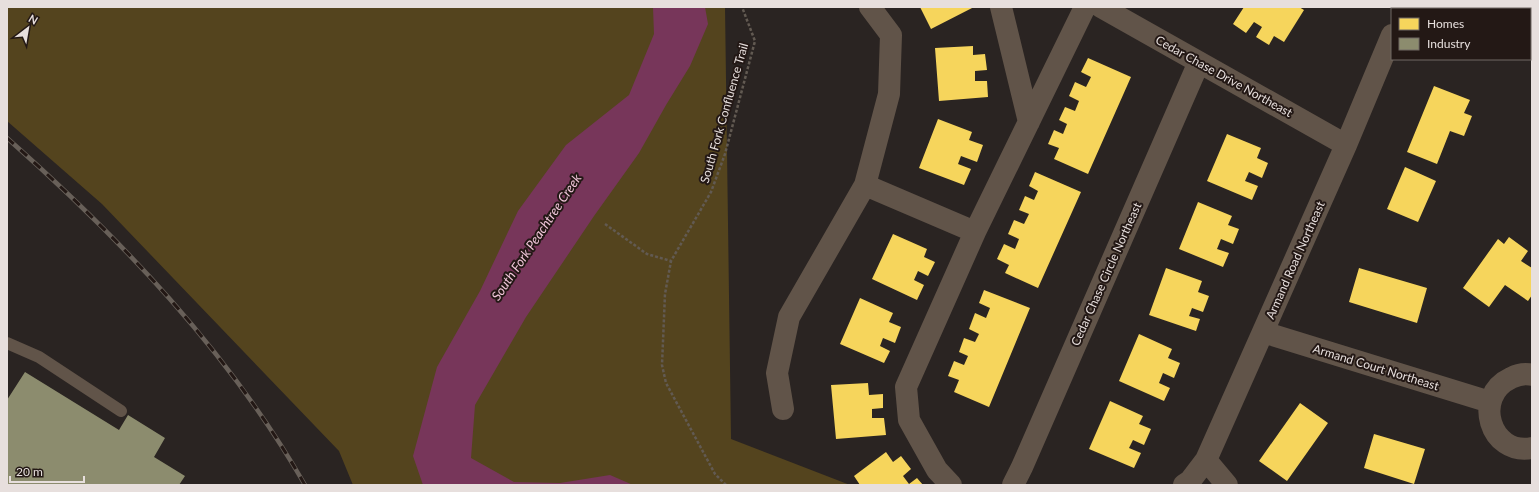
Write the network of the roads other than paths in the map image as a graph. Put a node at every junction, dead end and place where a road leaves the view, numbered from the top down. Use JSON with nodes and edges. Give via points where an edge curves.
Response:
{"nodes":[{"id":1,"x":870,"y":7,"type":"edge"},
{"id":2,"x":1001,"y":7,"type":"edge"},
{"id":3,"x":1085,"y":7,"type":"edge"},
{"id":4,"x":1101,"y":7,"type":"edge"},
{"id":5,"x":1391,"y":37,"type":"edge"},
{"id":6,"x":1198,"y":62,"type":"junction"},
{"id":7,"x":1029,"y":122,"type":"junction"},
{"id":8,"x":1346,"y":145,"type":"junction"},
{"id":9,"x":865,"y":185,"type":"junction"},
{"id":10,"x":975,"y":232,"type":"junction"},
{"id":11,"x":1263,"y":332,"type":"junction"},
{"id":12,"x":7,"y":343,"type":"edge"},
{"id":13,"x":1532,"y":375,"type":"edge"},
{"id":14,"x":1490,"y":402,"type":"junction"},
{"id":15,"x":783,"y":409,"type":"dead end"},
{"id":16,"x":121,"y":411,"type":"dead end"},
{"id":17,"x":1532,"y":448,"type":"edge"},
{"id":18,"x":1206,"y":460,"type":"junction"},
{"id":19,"x":1187,"y":483,"type":"edge"},
{"id":20,"x":951,"y":485,"type":"edge"},
{"id":21,"x":1013,"y":485,"type":"edge"},
{"id":22,"x":1227,"y":485,"type":"edge"}],
"edges":[{"from":1,"to":9,"type":"street","via":[[890,34],[889,94]]},
{"from":2,"to":7,"type":"street"},
{"from":3,"to":7,"type":"street"},
{"from":4,"to":6,"type":"street","name":"Cedar Chase Drive Northeast"},
{"from":5,"to":8,"type":"street","name":"Armand Road Northeast"},
{"from":6,"to":8,"type":"street","name":"Cedar Chase Drive Northeast"},
{"from":6,"to":21,"type":"street","name":"Cedar Chase Circle Northeast"},
{"from":7,"to":10,"type":"street"},
{"from":8,"to":11,"type":"street","name":"Armand Road Northeast"},
{"from":9,"to":10,"type":"street"},
{"from":9,"to":15,"type":"street","via":[[789,317],[777,373]]},
{"from":10,"to":20,"type":"street","via":[[906,388],[909,420],[937,470]]},
{"from":11,"to":14,"type":"street","name":"Armand Court Northeast"},
{"from":11,"to":18,"type":"street","name":"Armand Road Northeast"},
{"from":12,"to":16,"type":"lane","via":[[40,357]]},
{"from":13,"to":14,"type":"street","via":[[1516,376],[1504,381],[1495,390]]},
{"from":14,"to":17,"type":"street","via":[[1488,413],[1497,435],[1505,443],[1516,448]]},
{"from":18,"to":19,"type":"street","name":"Armand Road Northeast"},
{"from":18,"to":22,"type":"street"}]}
